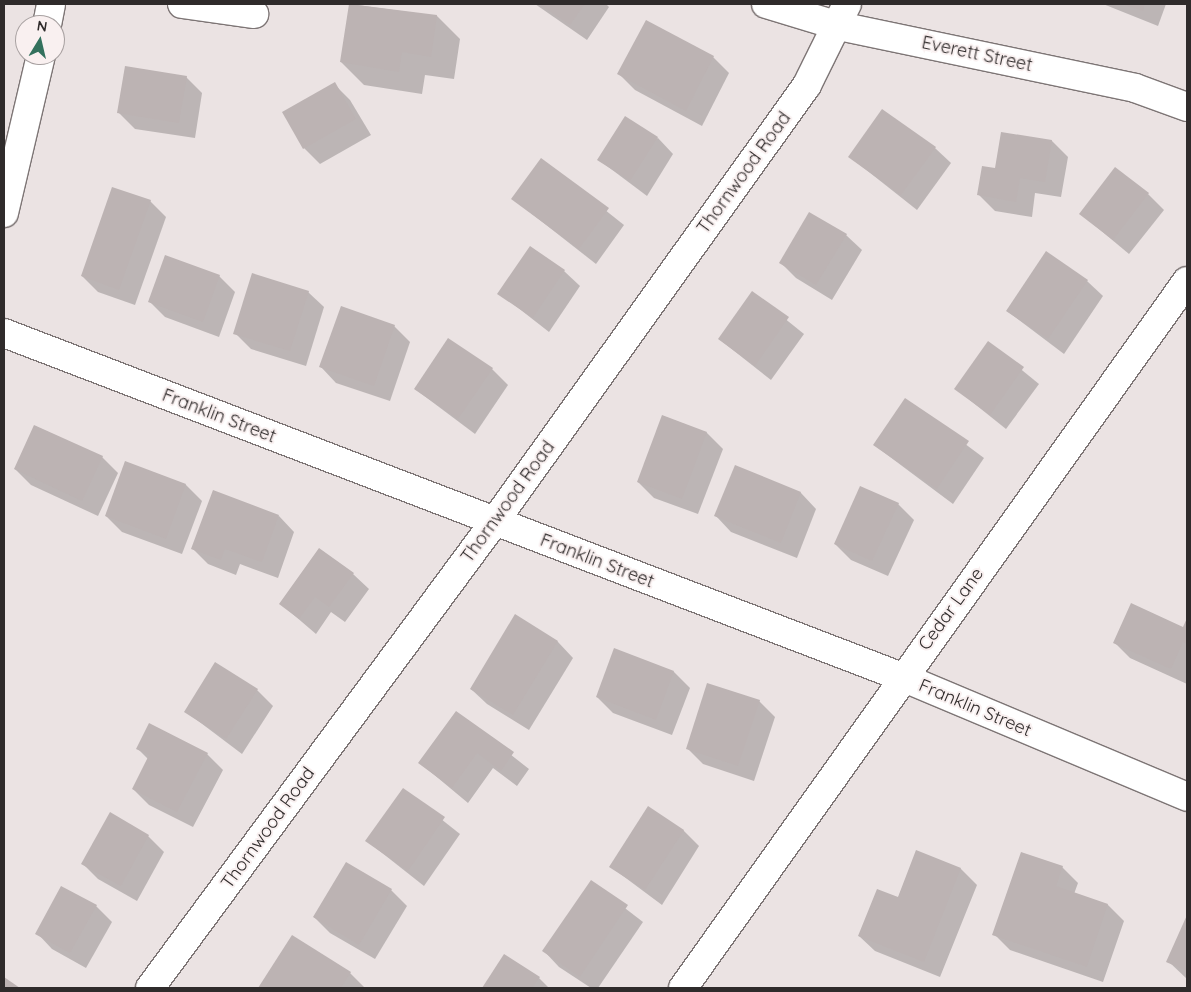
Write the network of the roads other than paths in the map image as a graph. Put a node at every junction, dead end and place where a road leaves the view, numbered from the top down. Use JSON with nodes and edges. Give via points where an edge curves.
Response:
{"nodes":[{"id":1,"x":182,"y":4,"type":"edge"},
{"id":2,"x":766,"y":4,"type":"edge"},
{"id":3,"x":254,"y":14,"type":"dead end"},
{"id":4,"x":843,"y":15,"type":"edge"},
{"id":5,"x":39,"y":65,"type":"edge"},
{"id":6,"x":1187,"y":107,"type":"edge"},
{"id":7,"x":4,"y":213,"type":"edge"},
{"id":8,"x":1187,"y":281,"type":"edge"},
{"id":9,"x":4,"y":333,"type":"edge"},
{"id":10,"x":494,"y":521,"type":"junction"},
{"id":11,"x":902,"y":677,"type":"junction"},
{"id":12,"x":1187,"y":797,"type":"edge"},
{"id":13,"x":150,"y":988,"type":"edge"},
{"id":14,"x":683,"y":988,"type":"edge"}],
"edges":[{"from":1,"to":3,"type":"street"},
{"from":2,"to":4,"type":"street","name":"Everett Street"},
{"from":4,"to":6,"type":"street","name":"Everett Street","via":[[1135,88]]},
{"from":4,"to":10,"type":"street","name":"Thornwood Road","via":[[806,85]]},
{"from":5,"to":7,"type":"street"},
{"from":8,"to":11,"type":"street","name":"Cedar Lane"},
{"from":9,"to":10,"type":"street","name":"Franklin Street"},
{"from":10,"to":11,"type":"street","name":"Franklin Street"},
{"from":10,"to":13,"type":"street","name":"Thornwood Road"},
{"from":11,"to":12,"type":"street","name":"Franklin Street"},
{"from":11,"to":14,"type":"street","name":"Cedar Lane"}]}
